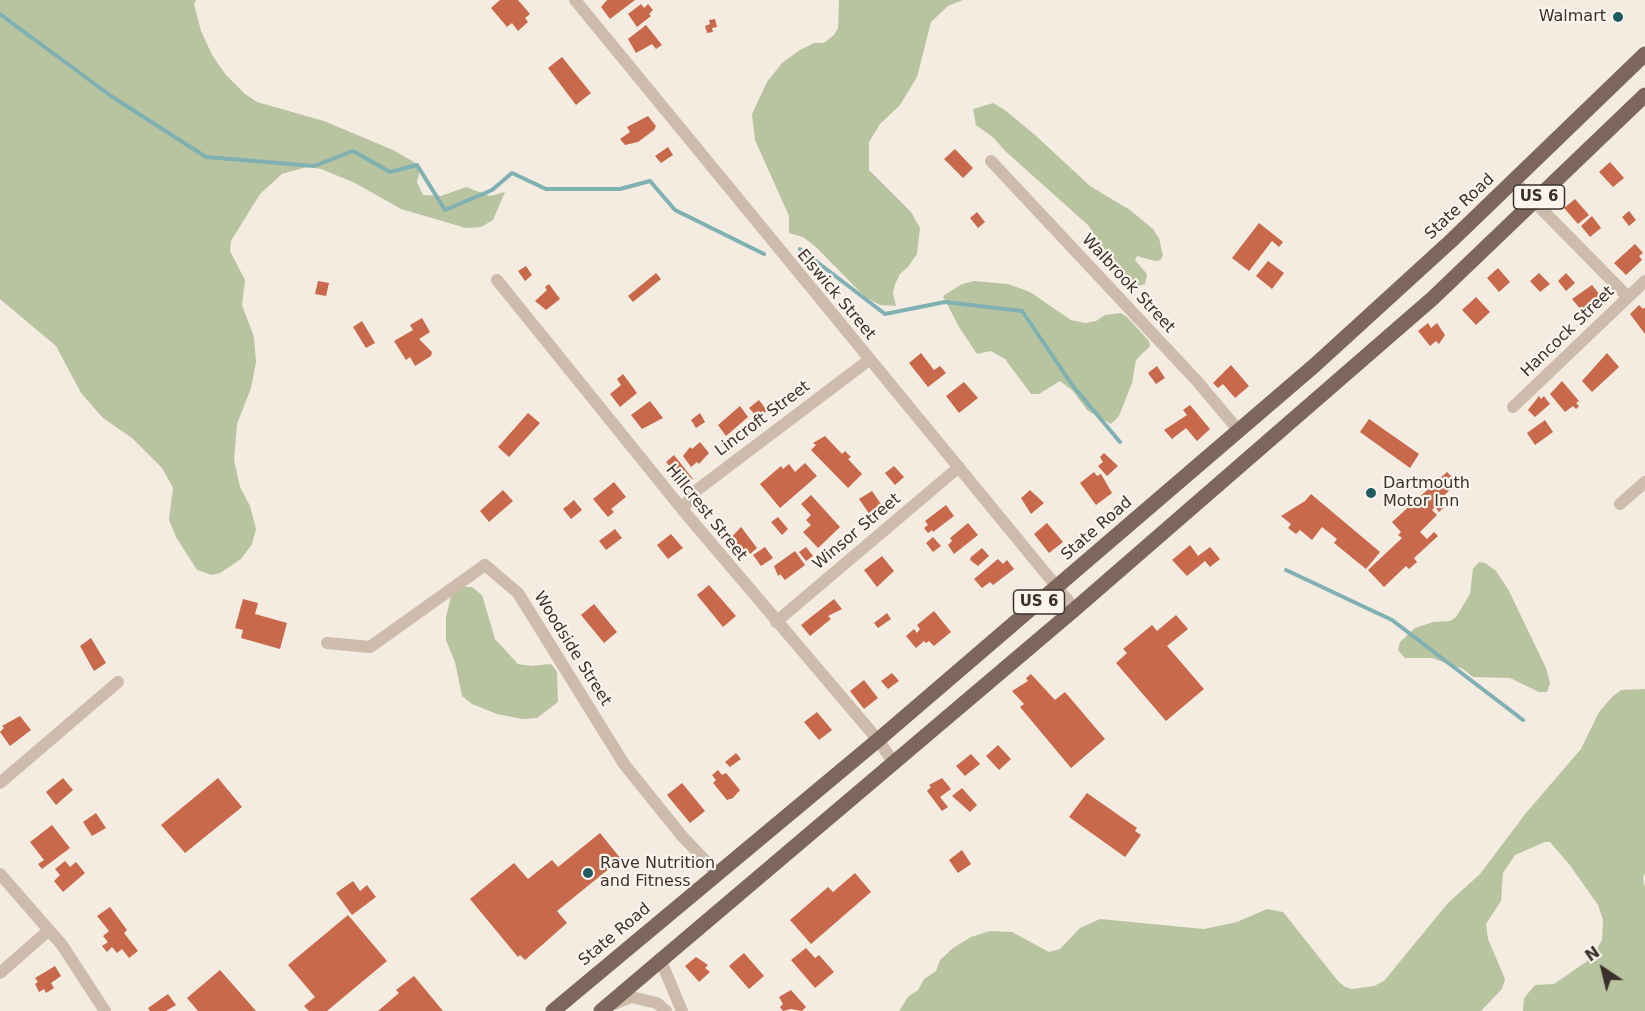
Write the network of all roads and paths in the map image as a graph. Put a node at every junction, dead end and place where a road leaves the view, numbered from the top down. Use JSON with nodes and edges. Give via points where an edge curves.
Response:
{"nodes":[{"id":1,"x":575,"y":0,"type":"edge"},
{"id":2,"x":1645,"y":54,"type":"edge"},
{"id":3,"x":1645,"y":95,"type":"edge"},
{"id":4,"x":991,"y":161,"type":"dead end"},
{"id":5,"x":1514,"y":181,"type":"junction"},
{"id":6,"x":1535,"y":201,"type":"junction"},
{"id":7,"x":497,"y":280,"type":"dead end"},
{"id":8,"x":1645,"y":281,"type":"edge"},
{"id":9,"x":1629,"y":297,"type":"junction"},
{"id":10,"x":869,"y":360,"type":"junction"},
{"id":11,"x":1513,"y":407,"type":"dead end"},
{"id":12,"x":1239,"y":431,"type":"junction"},
{"id":13,"x":959,"y":467,"type":"junction"},
{"id":14,"x":1645,"y":482,"type":"edge"},
{"id":15,"x":1620,"y":504,"type":"dead end"},
{"id":16,"x":682,"y":509,"type":"junction"},
{"id":17,"x":1056,"y":588,"type":"junction"},
{"id":18,"x":1075,"y":609,"type":"junction"},
{"id":19,"x":776,"y":622,"type":"junction"},
{"id":20,"x":327,"y":643,"type":"dead end"},
{"id":21,"x":118,"y":682,"type":"dead end"},
{"id":22,"x":878,"y":740,"type":"junction"},
{"id":23,"x":894,"y":763,"type":"junction"},
{"id":24,"x":0,"y":783,"type":"edge"},
{"id":25,"x":717,"y":873,"type":"junction"},
{"id":26,"x":0,"y":874,"type":"edge"},
{"id":27,"x":48,"y":931,"type":"junction"},
{"id":28,"x":661,"y":961,"type":"junction"},
{"id":29,"x":0,"y":973,"type":"edge"},
{"id":30,"x":603,"y":1009,"type":"edge"},
{"id":31,"x":105,"y":1011,"type":"edge"},
{"id":32,"x":554,"y":1011,"type":"edge"},
{"id":33,"x":666,"y":1011,"type":"edge"},
{"id":34,"x":682,"y":1011,"type":"edge"}],
"edges":[{"from":1,"to":10,"type":"street","name":"Elswick Street"},
{"from":2,"to":5,"type":"main road","name":"State Road","number":"US 6"},
{"from":3,"to":6,"type":"main road","number":"US 6"},
{"from":4,"to":12,"type":"street","name":"Walbrook Street"},
{"from":5,"to":6,"type":"street"},
{"from":5,"to":12,"type":"main road","name":"State Road","number":"US 6"},
{"from":6,"to":9,"type":"street"},
{"from":6,"to":18,"type":"main road","number":"US 6","via":[[1433,298]]},
{"from":7,"to":16,"type":"street","name":"Hillcrest Street"},
{"from":8,"to":9,"type":"street","name":"Hancock Street"},
{"from":9,"to":11,"type":"street","name":"Hancock Street"},
{"from":10,"to":13,"type":"street","name":"Elswick Street"},
{"from":10,"to":16,"type":"street","name":"Lincroft Street","via":[[697,490]]},
{"from":12,"to":17,"type":"main road","name":"State Road","number":"US 6"},
{"from":13,"to":17,"type":"street","name":"Elswick Street"},
{"from":13,"to":19,"type":"street","name":"Winsor Street"},
{"from":14,"to":15,"type":"street"},
{"from":16,"to":19,"type":"street","name":"Hillcrest Street"},
{"from":17,"to":18,"type":"street","name":"Elswick Street"},
{"from":17,"to":22,"type":"main road","name":"State Road","number":"US 6"},
{"from":18,"to":23,"type":"main road","number":"US 6"},
{"from":19,"to":22,"type":"street","name":"Hillcrest Street"},
{"from":20,"to":25,"type":"street","name":"Woodside Street","via":[[370,647],[485,565],[518,592],[624,764]]},
{"from":21,"to":24,"type":"street"},
{"from":22,"to":23,"type":"street","name":"Hillcrest Street"},
{"from":22,"to":25,"type":"main road","name":"State Road","number":"US 6"},
{"from":23,"to":28,"type":"main road","number":"US 6"},
{"from":25,"to":32,"type":"main road","name":"State Road","number":"US 6"},
{"from":26,"to":27,"type":"street"},
{"from":27,"to":29,"type":"street"},
{"from":27,"to":31,"type":"street","via":[[87,980]]},
{"from":28,"to":30,"type":"main road","number":"US 6"},
{"from":28,"to":34,"type":"street"},
{"from":30,"to":33,"type":"street","via":[[631,997],[657,1003]]}]}
